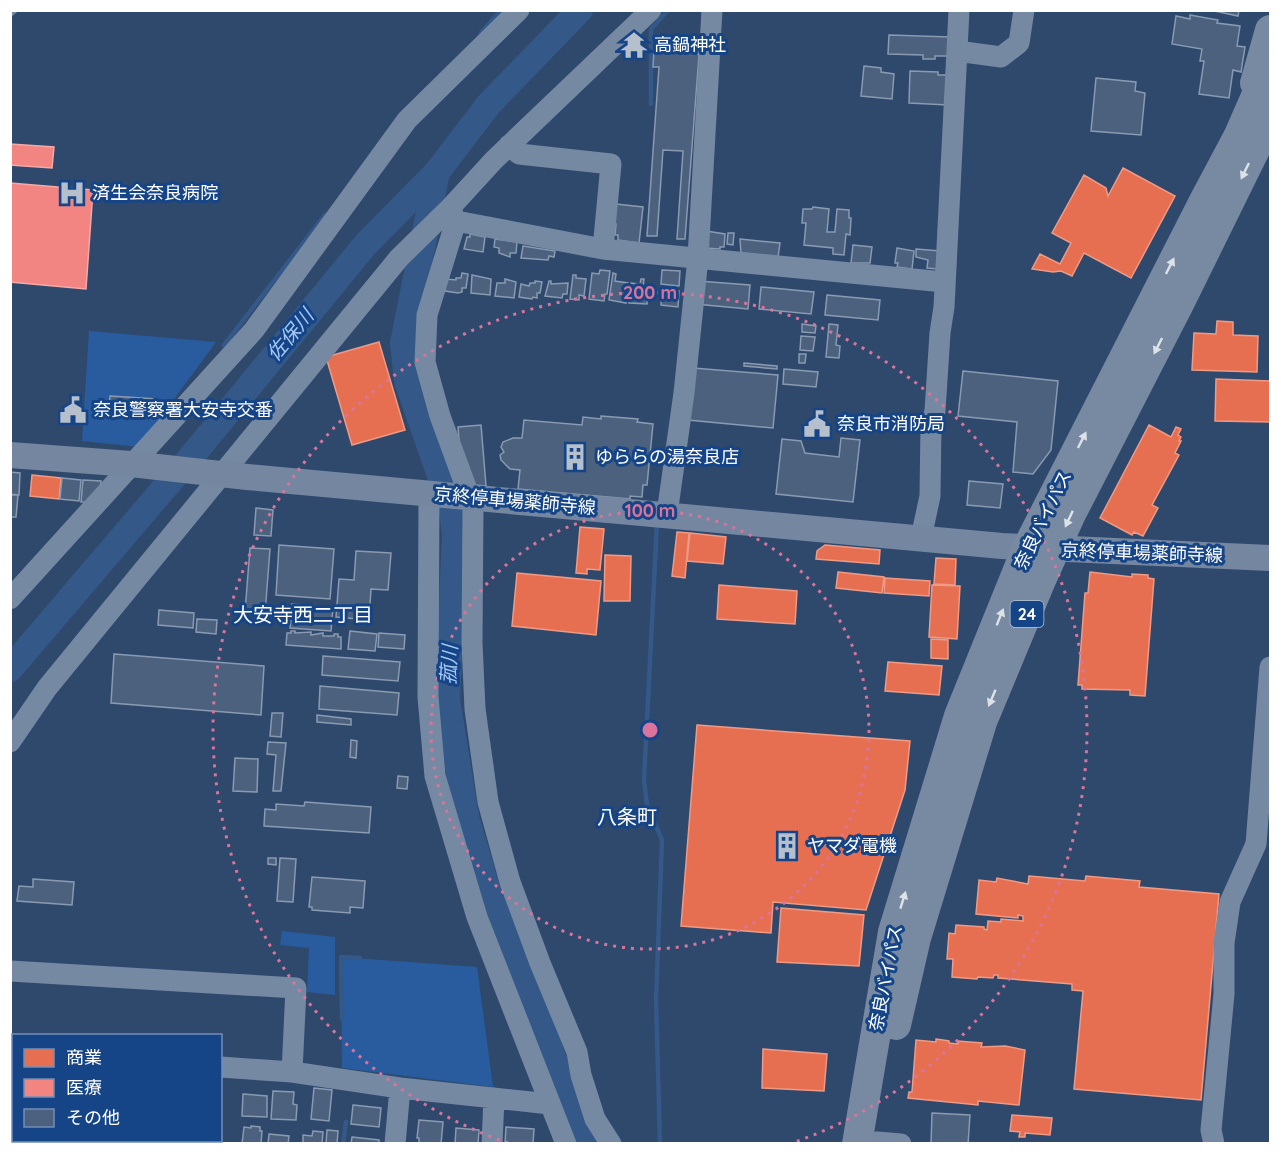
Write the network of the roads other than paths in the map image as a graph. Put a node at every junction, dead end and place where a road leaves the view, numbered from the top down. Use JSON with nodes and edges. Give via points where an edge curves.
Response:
{"nodes":[{"id":1,"x":519,"y":10,"type":"edge"},
{"id":2,"x":651,"y":10,"type":"edge"},
{"id":3,"x":712,"y":10,"type":"edge"},
{"id":4,"x":959,"y":10,"type":"edge"},
{"id":5,"x":1024,"y":10,"type":"edge"},
{"id":6,"x":1270,"y":30,"type":"edge"},
{"id":7,"x":957,"y":51,"type":"junction"},
{"id":8,"x":1270,"y":64,"type":"edge"},
{"id":9,"x":1270,"y":119,"type":"edge"},
{"id":10,"x":1239,"y":135,"type":"junction"},
{"id":11,"x":509,"y":145,"type":"junction"},
{"id":12,"x":453,"y":215,"type":"junction"},
{"id":13,"x":603,"y":249,"type":"junction"},
{"id":14,"x":698,"y":258,"type":"junction"},
{"id":15,"x":944,"y":282,"type":"junction"},
{"id":16,"x":10,"y":455,"type":"edge"},
{"id":17,"x":137,"y":465,"type":"junction"},
{"id":18,"x":216,"y":474,"type":"junction"},
{"id":19,"x":431,"y":494,"type":"junction"},
{"id":20,"x":465,"y":497,"type":"junction"},
{"id":21,"x":667,"y":514,"type":"junction"},
{"id":22,"x":921,"y":538,"type":"junction"},
{"id":23,"x":1041,"y":549,"type":"junction"},
{"id":24,"x":1270,"y":558,"type":"edge"},
{"id":25,"x":10,"y":599,"type":"edge"},
{"id":26,"x":1270,"y":667,"type":"edge"},
{"id":27,"x":10,"y":742,"type":"edge"},
{"id":28,"x":1267,"y":752,"type":"edge"},
{"id":29,"x":10,"y":971,"type":"edge"},
{"id":30,"x":222,"y":1067,"type":"edge"},
{"id":31,"x":292,"y":1072,"type":"junction"},
{"id":32,"x":400,"y":1088,"type":"junction"},
{"id":33,"x":494,"y":1098,"type":"junction"},
{"id":34,"x":550,"y":1104,"type":"junction"},
{"id":35,"x":395,"y":1143,"type":"edge"},
{"id":36,"x":492,"y":1143,"type":"edge"},
{"id":37,"x":566,"y":1143,"type":"edge"},
{"id":38,"x":611,"y":1143,"type":"edge"},
{"id":39,"x":878,"y":1143,"type":"edge"},
{"id":40,"x":1214,"y":1143,"type":"edge"}],
"edges":[{"from":1,"to":17,"type":"street","via":[[407,120],[254,330]]},
{"from":2,"to":11,"type":"street"},
{"from":3,"to":14,"type":"street"},
{"from":4,"to":7,"type":"street"},
{"from":5,"to":7,"type":"street","via":[[1019,43],[1001,57]]},
{"from":6,"to":10,"type":"highway"},
{"from":7,"to":15,"type":"street"},
{"from":8,"to":10,"type":"highway","name":"奈良バイパス","number":"24"},
{"from":9,"to":23,"type":"highway","name":"奈良バイパス","number":"24","one_way":true},
{"from":23,"to":10,"type":"highway","name":"奈良バイパス","number":"24","one_way":true,"via":[[1205,199]]},
{"from":11,"to":12,"type":"street"},
{"from":11,"to":13,"type":"street","via":[[519,154],[611,164]]},
{"from":12,"to":13,"type":"street"},
{"from":12,"to":18,"type":"street","via":[[399,258]]},
{"from":12,"to":20,"type":"street","via":[[427,315],[425,362]]},
{"from":13,"to":14,"type":"street"},
{"from":14,"to":15,"type":"street"},
{"from":14,"to":21,"type":"street"},
{"from":15,"to":22,"type":"street","via":[[931,425],[930,496]]},
{"from":16,"to":17,"type":"main road","name":"京終停車場薬師寺線"},
{"from":17,"to":18,"type":"main road","name":"京終停車場薬師寺線"},
{"from":17,"to":25,"type":"street"},
{"from":18,"to":19,"type":"main road","name":"京終停車場薬師寺線"},
{"from":18,"to":27,"type":"street","via":[[47,688]]},
{"from":19,"to":20,"type":"main road","name":"京終停車場薬師寺線"},
{"from":19,"to":34,"type":"street","via":[[428,697],[435,776],[477,917]]},
{"from":20,"to":21,"type":"main road","name":"京終停車場薬師寺線"},
{"from":20,"to":38,"type":"street","via":[[473,506],[475,709],[488,802],[510,882],[577,1052],[595,1119]]},
{"from":21,"to":22,"type":"main road","name":"京終停車場薬師寺線"},
{"from":22,"to":23,"type":"main road","name":"京終停車場薬師寺線"},
{"from":23,"to":24,"type":"main road","name":"京終停車場薬師寺線"},
{"from":23,"to":39,"type":"highway","name":"奈良バイパス","number":"24","via":[[982,722],[916,938],[894,1038]]},
{"from":26,"to":28,"type":"street"},
{"from":28,"to":40,"type":"street","via":[[1256,844],[1230,902],[1224,943],[1224,994],[1211,1130]]},
{"from":29,"to":31,"type":"street","via":[[296,988]]},
{"from":30,"to":31,"type":"street"},
{"from":31,"to":32,"type":"street"},
{"from":32,"to":33,"type":"street"},
{"from":32,"to":35,"type":"street"},
{"from":33,"to":34,"type":"street"},
{"from":33,"to":36,"type":"street"},
{"from":34,"to":37,"type":"street"}]}
